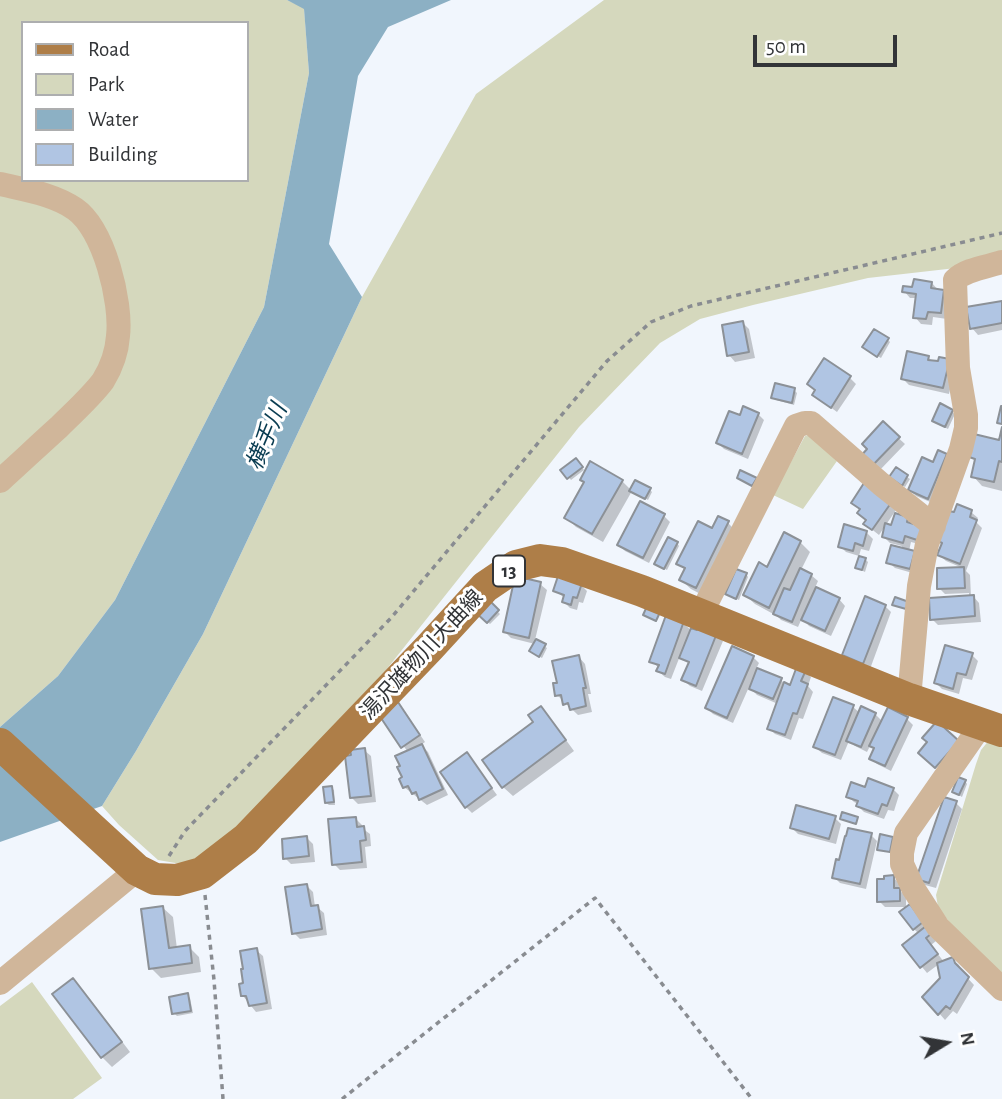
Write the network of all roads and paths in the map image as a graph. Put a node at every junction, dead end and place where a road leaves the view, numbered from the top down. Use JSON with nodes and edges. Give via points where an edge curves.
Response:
{"nodes":[{"id":1,"x":0,"y":184,"type":"edge"},
{"id":2,"x":1002,"y":233,"type":"edge"},
{"id":3,"x":1002,"y":262,"type":"edge"},
{"id":4,"x":0,"y":481,"type":"edge"},
{"id":5,"x":934,"y":526,"type":"junction"},
{"id":6,"x":701,"y":614,"type":"junction"},
{"id":7,"x":909,"y":699,"type":"junction"},
{"id":8,"x":992,"y":727,"type":"edge"},
{"id":9,"x":0,"y":744,"type":"edge"},
{"id":10,"x":136,"y":867,"type":"junction"},
{"id":11,"x":202,"y":873,"type":"junction"},
{"id":12,"x":0,"y":983,"type":"edge"},
{"id":13,"x":1002,"y":989,"type":"edge"},
{"id":14,"x":223,"y":1099,"type":"edge"},
{"id":15,"x":342,"y":1099,"type":"edge"},
{"id":16,"x":752,"y":1099,"type":"edge"}],
"edges":[{"from":1,"to":4,"type":"street","via":[[58,199],[78,211],[94,231],[115,286],[119,334],[104,379],[87,400]]},
{"from":2,"to":10,"type":"path","via":[[691,306],[651,322],[607,361],[391,618],[185,831]]},
{"from":3,"to":5,"type":"street","via":[[955,280],[958,368],[966,428]]},
{"from":5,"to":6,"type":"street","via":[[811,423],[796,426]]},
{"from":5,"to":7,"type":"street","via":[[919,586]]},
{"from":6,"to":7,"type":"main road","name":"湯沢雄物川大曲線","number":"13"},
{"from":6,"to":11,"type":"main road","name":"湯沢雄物川大曲線","number":"13","via":[[562,563],[540,560],[516,566],[485,587],[246,839]]},
{"from":7,"to":8,"type":"main road","name":"湯沢雄物川大曲線","number":"13"},
{"from":8,"to":13,"type":"street","via":[[906,833],[902,864],[938,927]]},
{"from":9,"to":10,"type":"main road"},
{"from":10,"to":11,"type":"main road","name":"湯沢雄物川大曲線","number":"13","via":[[177,880]]},
{"from":10,"to":12,"type":"street"},
{"from":11,"to":14,"type":"path"},
{"from":15,"to":16,"type":"path","via":[[595,898]]}]}
